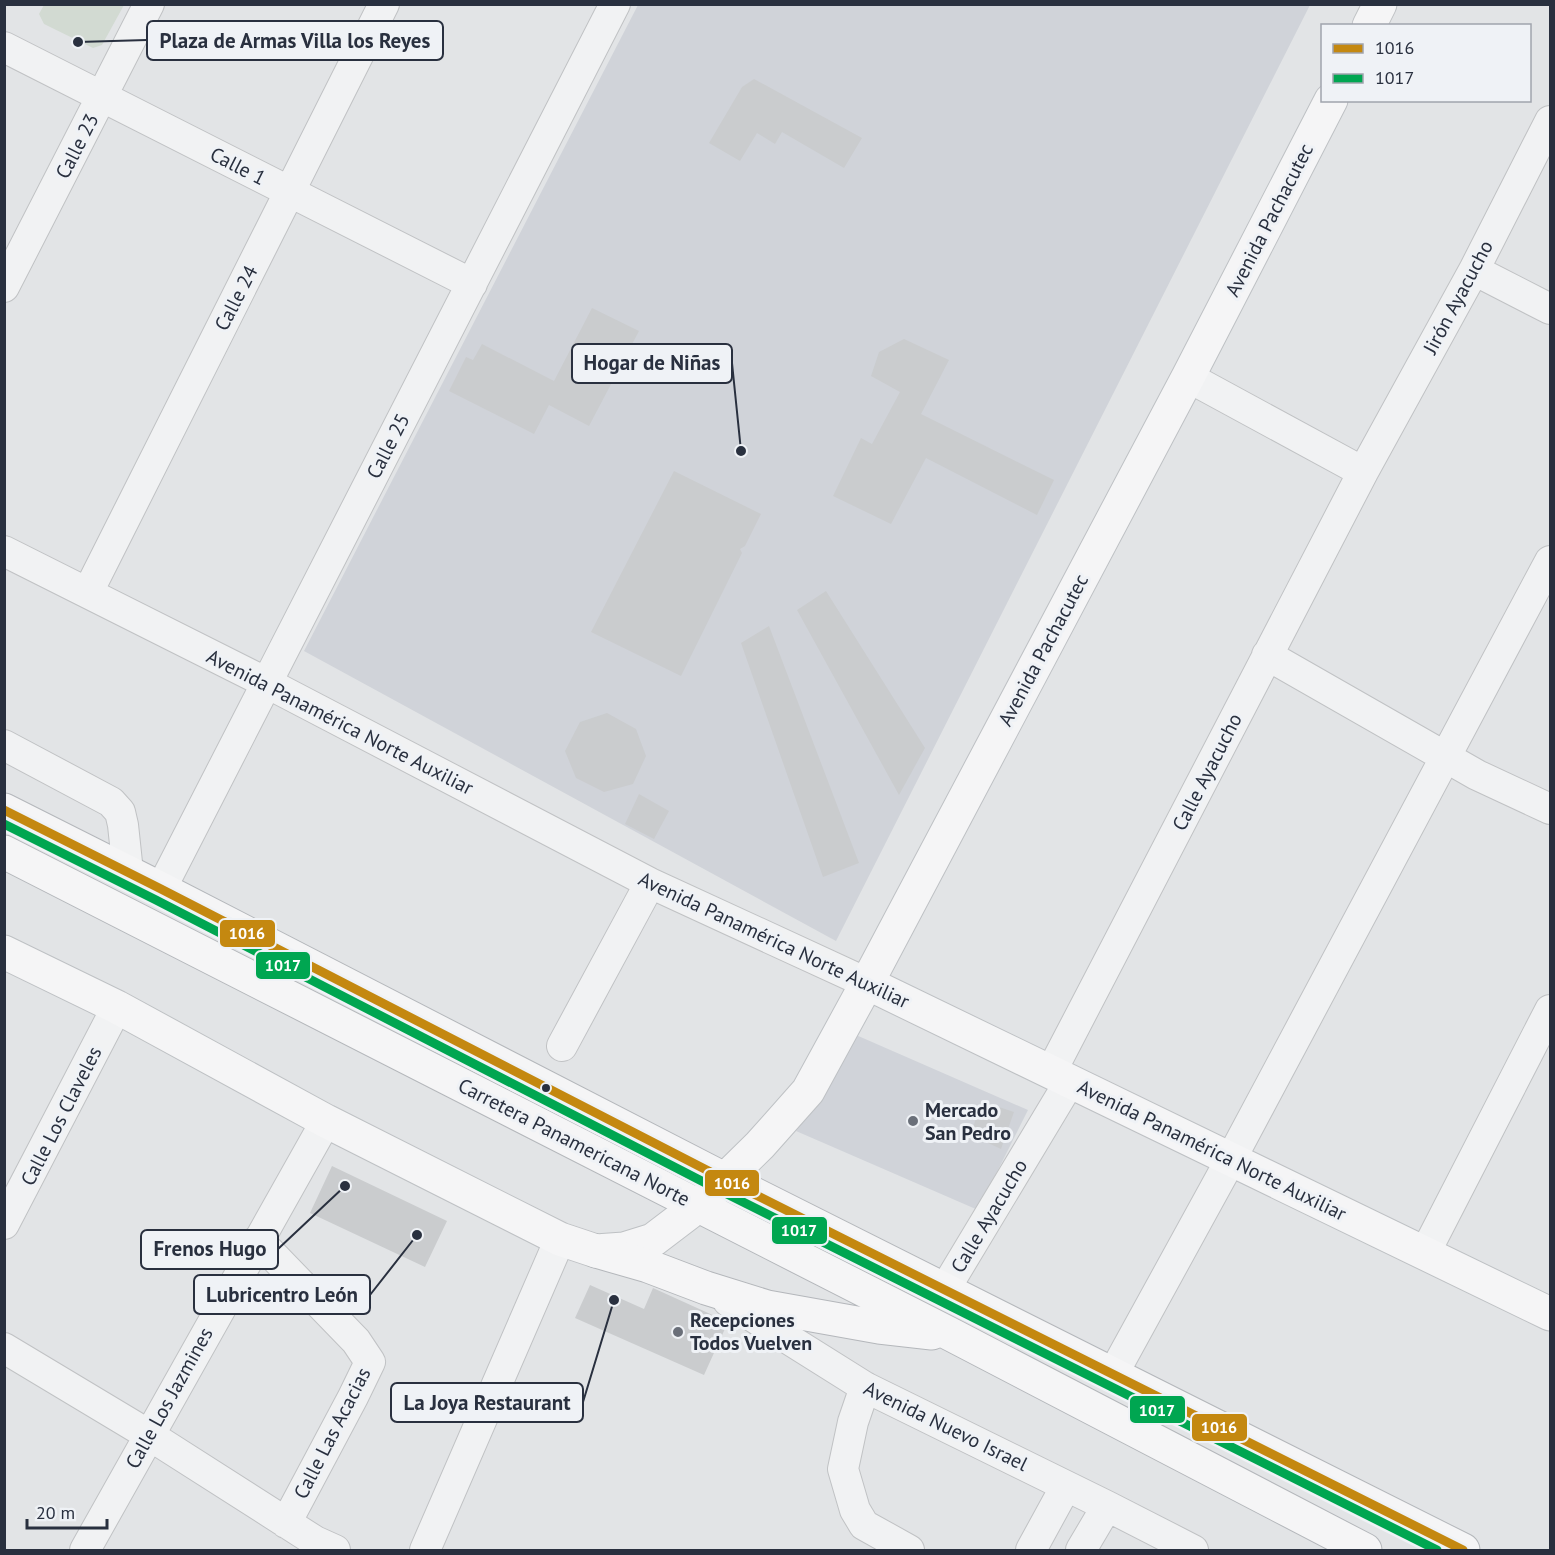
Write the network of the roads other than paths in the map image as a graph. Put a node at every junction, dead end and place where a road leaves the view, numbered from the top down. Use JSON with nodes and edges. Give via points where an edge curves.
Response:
{"nodes":[{"id":1,"x":149,"y":4,"type":"edge"},
{"id":2,"x":384,"y":4,"type":"edge"},
{"id":3,"x":615,"y":4,"type":"edge"},
{"id":4,"x":1380,"y":4,"type":"edge"},
{"id":5,"x":1370,"y":24,"type":"edge"},
{"id":6,"x":4,"y":47,"type":"edge"},
{"id":7,"x":102,"y":97,"type":"junction"},
{"id":8,"x":1329,"y":102,"type":"edge"},
{"id":9,"x":1551,"y":121,"type":"edge"},
{"id":10,"x":290,"y":192,"type":"junction"},
{"id":11,"x":1474,"y":270,"type":"junction"},
{"id":12,"x":472,"y":284,"type":"junction"},
{"id":13,"x":4,"y":287,"type":"edge"},
{"id":14,"x":1551,"y":309,"type":"edge"},
{"id":15,"x":1188,"y":376,"type":"junction"},
{"id":16,"x":1363,"y":472,"type":"junction"},
{"id":17,"x":4,"y":551,"type":"edge"},
{"id":18,"x":1551,"y":561,"type":"edge"},
{"id":19,"x":88,"y":592,"type":"junction"},
{"id":20,"x":1268,"y":655,"type":"junction"},
{"id":21,"x":267,"y":683,"type":"junction"},
{"id":22,"x":4,"y":745,"type":"edge"},
{"id":23,"x":1446,"y":758,"type":"junction"},
{"id":24,"x":1551,"y":809,"type":"edge"},
{"id":25,"x":4,"y":810,"type":"edge"},
{"id":26,"x":4,"y":852,"type":"edge"},
{"id":27,"x":128,"y":872,"type":"junction"},
{"id":28,"x":650,"y":884,"type":"junction"},
{"id":29,"x":161,"y":888,"type":"junction"},
{"id":30,"x":4,"y":952,"type":"edge"},
{"id":31,"x":867,"y":983,"type":"junction"},
{"id":32,"x":117,"y":1007,"type":"junction"},
{"id":33,"x":1551,"y":1010,"type":"edge"},
{"id":34,"x":562,"y":1046,"type":"dead end"},
{"id":35,"x":1061,"y":1077,"type":"junction"},
{"id":36,"x":326,"y":1121,"type":"junction"},
{"id":37,"x":1232,"y":1159,"type":"junction"},
{"id":38,"x":726,"y":1180,"type":"junction"},
{"id":39,"x":699,"y":1205,"type":"junction"},
{"id":40,"x":4,"y":1224,"type":"edge"},
{"id":41,"x":560,"y":1239,"type":"junction"},
{"id":42,"x":258,"y":1240,"type":"junction"},
{"id":43,"x":596,"y":1251,"type":"junction"},
{"id":44,"x":1425,"y":1253,"type":"junction"},
{"id":45,"x":706,"y":1288,"type":"junction"},
{"id":46,"x":945,"y":1290,"type":"junction"},
{"id":47,"x":1551,"y":1314,"type":"edge"},
{"id":48,"x":952,"y":1335,"type":"junction"},
{"id":49,"x":4,"y":1348,"type":"edge"},
{"id":50,"x":1113,"y":1374,"type":"junction"},
{"id":51,"x":865,"y":1387,"type":"junction"},
{"id":52,"x":149,"y":1435,"type":"junction"},
{"id":53,"x":1066,"y":1486,"type":"junction"},
{"id":54,"x":1107,"y":1506,"type":"junction"},
{"id":55,"x":286,"y":1523,"type":"junction"},
{"id":56,"x":320,"y":1547,"type":"edge"},
{"id":57,"x":85,"y":1551,"type":"edge"},
{"id":58,"x":425,"y":1551,"type":"edge"},
{"id":59,"x":909,"y":1551,"type":"edge"},
{"id":60,"x":1031,"y":1551,"type":"edge"},
{"id":61,"x":1081,"y":1551,"type":"edge"},
{"id":62,"x":1192,"y":1551,"type":"edge"},
{"id":63,"x":1365,"y":1551,"type":"edge"},
{"id":64,"x":1463,"y":1551,"type":"edge"}],
"edges":[{"from":1,"to":7,"type":"street","name":"Calle 23"},
{"from":2,"to":10,"type":"street","name":"Calle 24"},
{"from":3,"to":12,"type":"street","name":"Calle 25"},
{"from":4,"to":5,"type":"main road"},
{"from":6,"to":7,"type":"street","name":"Calle 1"},
{"from":7,"to":10,"type":"street","name":"Calle 1"},
{"from":7,"to":13,"type":"street","name":"Calle 23"},
{"from":8,"to":15,"type":"main road","name":"Avenida Pachacutec"},
{"from":9,"to":11,"type":"street","name":"Jirón Ayacucho"},
{"from":10,"to":12,"type":"street","name":"Calle 1"},
{"from":10,"to":19,"type":"street","name":"Calle 24"},
{"from":11,"to":14,"type":"street"},
{"from":11,"to":16,"type":"street","name":"Jirón Ayacucho"},
{"from":12,"to":21,"type":"street","name":"Calle 25"},
{"from":15,"to":16,"type":"street"},
{"from":15,"to":31,"type":"main road","name":"Avenida Pachacutec"},
{"from":16,"to":20,"type":"street","name":"Calle Ayacucho"},
{"from":17,"to":19,"type":"street","name":"Avenida Panamérica Norte Auxiliar"},
{"from":18,"to":23,"type":"street"},
{"from":19,"to":21,"type":"street","name":"Avenida Panamérica Norte Auxiliar"},
{"from":20,"to":23,"type":"street"},
{"from":20,"to":35,"type":"street","name":"Calle Ayacucho"},
{"from":21,"to":28,"type":"street","name":"Avenida Panamérica Norte Auxiliar"},
{"from":21,"to":29,"type":"street","name":"Calle 25"},
{"from":22,"to":27,"type":"street","via":[[111,802],[120,812]]},
{"from":23,"to":24,"type":"street"},
{"from":23,"to":37,"type":"street"},
{"from":25,"to":27,"type":"main road","name":"Carretera Panamericana Norte"},
{"from":26,"to":39,"type":"main road","name":"Carretera Panamericana Norte"},
{"from":27,"to":29,"type":"main road","name":"Carretera Panamericana Norte"},
{"from":28,"to":31,"type":"street","name":"Avenida Panamérica Norte Auxiliar"},
{"from":28,"to":34,"type":"street"},
{"from":29,"to":38,"type":"main road","name":"Carretera Panamericana Norte"},
{"from":30,"to":32,"type":"main road"},
{"from":31,"to":35,"type":"main road","name":"Avenida Panamérica Norte Auxiliar"},
{"from":31,"to":38,"type":"main road","name":"Avenida Pachacutec","via":[[808,1091]]},
{"from":32,"to":36,"type":"main road"},
{"from":32,"to":40,"type":"street","name":"Calle Los Claveles"},
{"from":33,"to":44,"type":"street"},
{"from":35,"to":37,"type":"main road","name":"Avenida Panamérica Norte Auxiliar"},
{"from":35,"to":46,"type":"street","name":"Calle Ayacucho"},
{"from":36,"to":41,"type":"main road"},
{"from":36,"to":42,"type":"street","name":"Calle Los Jazmines"},
{"from":37,"to":44,"type":"main road","name":"Avenida Panamérica Norte Auxiliar"},
{"from":37,"to":50,"type":"street"},
{"from":38,"to":39,"type":"main road","name":"Avenida Pachacutec"},
{"from":38,"to":46,"type":"main road","name":"Carretera Panamericana Norte"},
{"from":39,"to":43,"type":"main road","name":"Avenida Pachacutec","via":[[653,1240],[624,1249]]},
{"from":39,"to":48,"type":"main road","name":"Carretera Panamericana Norte"},
{"from":41,"to":43,"type":"main road"},
{"from":41,"to":58,"type":"street"},
{"from":42,"to":52,"type":"street","name":"Calle Los Jazmines"},
{"from":42,"to":55,"type":"street","name":"Calle Las Acacias","via":[[356,1341],[370,1362]]},
{"from":43,"to":45,"type":"main road"},
{"from":44,"to":47,"type":"main road","name":"Avenida Panamérica Norte Auxiliar"},
{"from":45,"to":48,"type":"main road","via":[[766,1307]]},
{"from":45,"to":51,"type":"street","name":"Avenida Nuevo Israel"},
{"from":46,"to":50,"type":"main road","name":"Carretera Panamericana Norte"},
{"from":48,"to":63,"type":"main road","name":"Carretera Panamericana Norte"},
{"from":49,"to":52,"type":"street"},
{"from":50,"to":64,"type":"main road","name":"Carretera Panamericana Norte"},
{"from":51,"to":53,"type":"street","name":"Avenida Nuevo Israel"},
{"from":51,"to":59,"type":"street","via":[[843,1469],[855,1510],[864,1525]]},
{"from":52,"to":55,"type":"street"},
{"from":52,"to":57,"type":"street","name":"Calle Los Jazmines"},
{"from":53,"to":54,"type":"street","name":"Avenida Nuevo Israel"},
{"from":53,"to":60,"type":"street"},
{"from":54,"to":61,"type":"street"},
{"from":54,"to":62,"type":"street","name":"Avenida Nuevo Israel"},
{"from":55,"to":56,"type":"street"}]}
